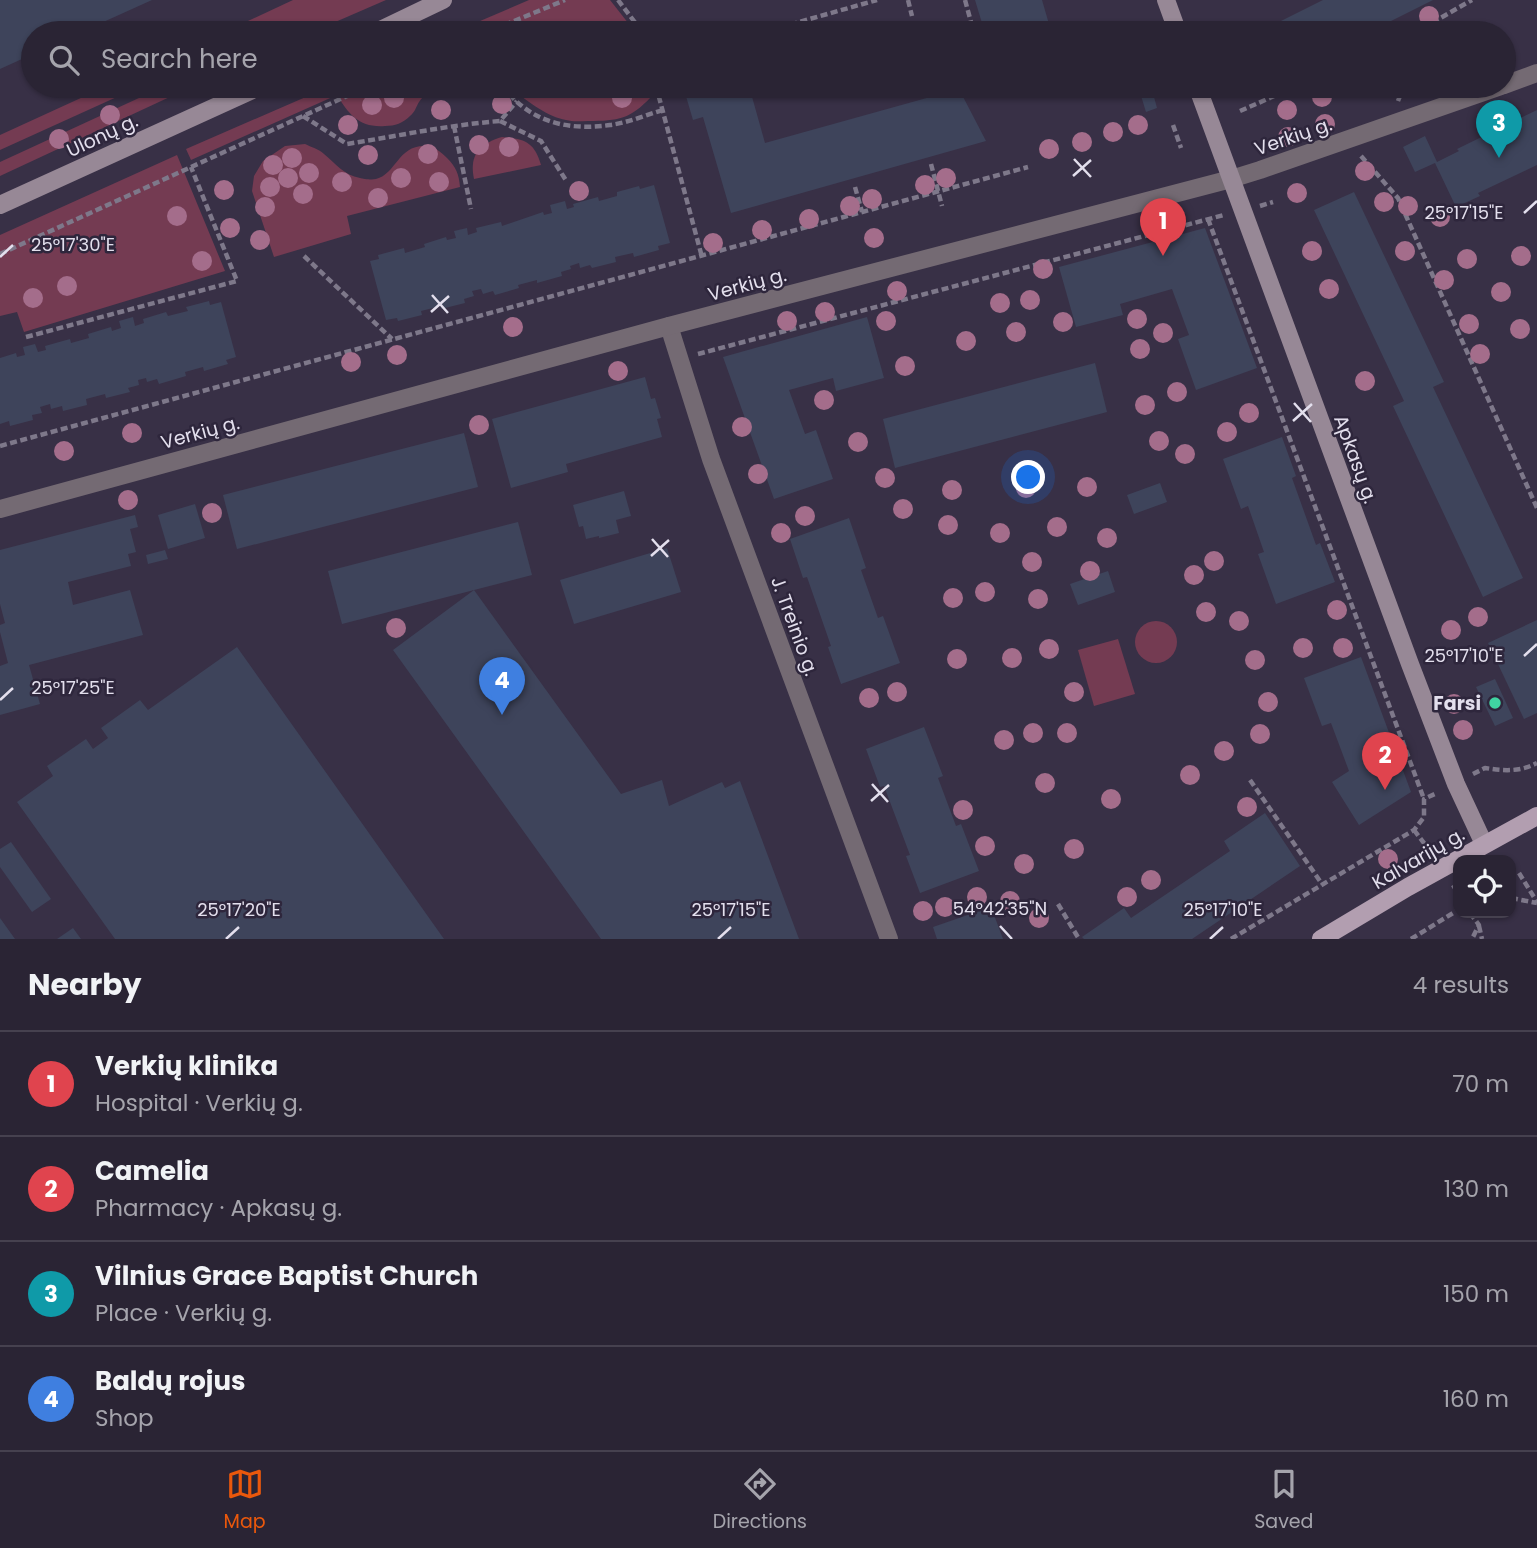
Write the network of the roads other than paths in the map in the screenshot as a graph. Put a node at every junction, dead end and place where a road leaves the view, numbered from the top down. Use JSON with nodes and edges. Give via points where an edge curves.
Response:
{"nodes":[{"id":1,"x":443,"y":0,"type":"edge"},
{"id":2,"x":1166,"y":0,"type":"edge"},
{"id":3,"x":399,"y":21,"type":"edge"},
{"id":4,"x":1174,"y":21,"type":"edge"},
{"id":5,"x":1537,"y":73,"type":"edge"},
{"id":6,"x":1516,"y":80,"type":"edge"},
{"id":7,"x":235,"y":98,"type":"edge"},
{"id":8,"x":1201,"y":98,"type":"edge"},
{"id":9,"x":1465,"y":98,"type":"edge"},
{"id":10,"x":1231,"y":179,"type":"junction"},
{"id":11,"x":0,"y":205,"type":"edge"},
{"id":12,"x":669,"y":326,"type":"junction"},
{"id":13,"x":0,"y":509,"type":"edge"},
{"id":14,"x":1537,"y":816,"type":"edge"},
{"id":15,"x":1484,"y":844,"type":"junction"},
{"id":16,"x":889,"y":939,"type":"edge"},
{"id":17,"x":1321,"y":939,"type":"edge"}],
"edges":[{"from":1,"to":3,"type":"main road"},
{"from":2,"to":4,"type":"main road"},
{"from":5,"to":6,"type":"street","name":"Verkių g."},
{"from":7,"to":11,"type":"main road","name":"Ulonų g."},
{"from":8,"to":10,"type":"main road","name":"Apkasų g."},
{"from":9,"to":10,"type":"street","name":"Verkių g."},
{"from":10,"to":12,"type":"street","name":"Verkių g."},
{"from":10,"to":15,"type":"main road","name":"Apkasų g.","via":[[1410,664]]},
{"from":12,"to":13,"type":"street","name":"Verkių g."},
{"from":12,"to":16,"type":"street","name":"J. Treinio g.","via":[[716,472]]},
{"from":14,"to":15,"type":"main road","name":"Kalvarijų g."},
{"from":15,"to":17,"type":"main road","name":"Kalvarijų g."}]}
